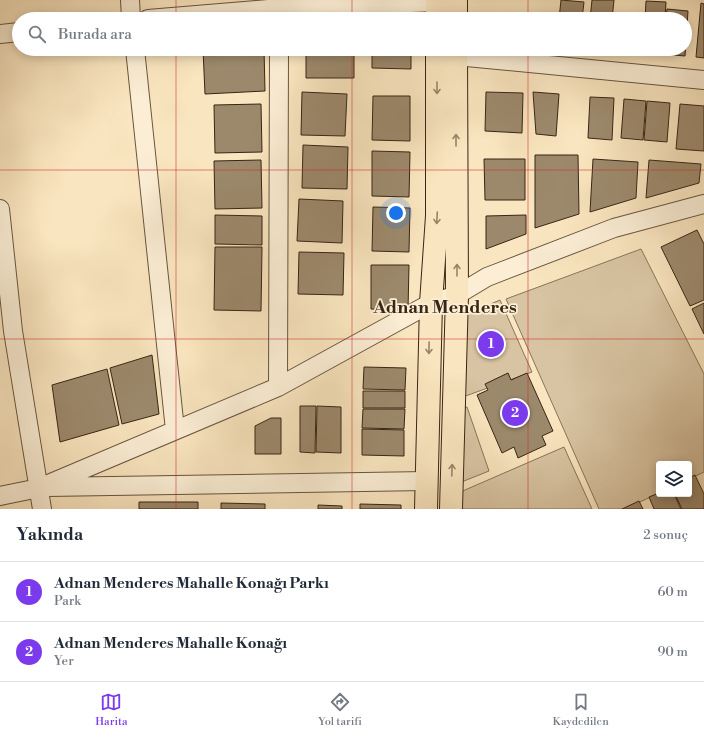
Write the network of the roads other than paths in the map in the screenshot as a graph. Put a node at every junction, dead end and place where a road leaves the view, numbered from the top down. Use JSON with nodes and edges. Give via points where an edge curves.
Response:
{"nodes":[{"id":1,"x":130,"y":0,"type":"edge"},
{"id":2,"x":442,"y":5,"type":"edge"},
{"id":3,"x":131,"y":12,"type":"edge"},
{"id":4,"x":316,"y":12,"type":"edge"},
{"id":5,"x":12,"y":33,"type":"edge"},
{"id":6,"x":0,"y":34,"type":"edge"},
{"id":7,"x":136,"y":56,"type":"edge"},
{"id":8,"x":279,"y":56,"type":"edge"},
{"id":9,"x":449,"y":56,"type":"edge"},
{"id":10,"x":449,"y":56,"type":"edge"},
{"id":11,"x":493,"y":56,"type":"edge"},
{"id":12,"x":704,"y":80,"type":"edge"},
{"id":13,"x":704,"y":204,"type":"edge"},
{"id":14,"x":0,"y":209,"type":"edge"},
{"id":15,"x":457,"y":295,"type":"junction"},
{"id":16,"x":431,"y":303,"type":"junction"},
{"id":17,"x":7,"y":332,"type":"edge"},
{"id":18,"x":278,"y":387,"type":"junction"},
{"id":19,"x":175,"y":430,"type":"junction"},
{"id":20,"x":426,"y":480,"type":"junction"},
{"id":21,"x":39,"y":488,"type":"junction"},
{"id":22,"x":0,"y":496,"type":"edge"},
{"id":23,"x":42,"y":509,"type":"edge"},
{"id":24,"x":426,"y":509,"type":"edge"},
{"id":25,"x":451,"y":509,"type":"edge"}],
"edges":[{"from":1,"to":3,"type":"street"},
{"from":2,"to":4,"type":"street"},
{"from":5,"to":6,"type":"street"},
{"from":7,"to":19,"type":"street"},
{"from":8,"to":18,"type":"street"},
{"from":15,"to":9,"type":"main road","one_way":true},
{"from":10,"to":16,"type":"main road","one_way":true},
{"from":11,"to":12,"type":"street"},
{"from":13,"to":15,"type":"street","via":[[614,228],[487,277]]},
{"from":14,"to":17,"type":"street"},
{"from":15,"to":16,"type":"street"},
{"from":25,"to":15,"type":"main road","one_way":true},
{"from":16,"to":18,"type":"street"},
{"from":16,"to":20,"type":"main road","one_way":true},
{"from":17,"to":21,"type":"street"},
{"from":18,"to":19,"type":"street"},
{"from":19,"to":21,"type":"street"},
{"from":20,"to":21,"type":"street"},
{"from":20,"to":24,"type":"main road"},
{"from":21,"to":22,"type":"street"},
{"from":21,"to":23,"type":"street"}]}
